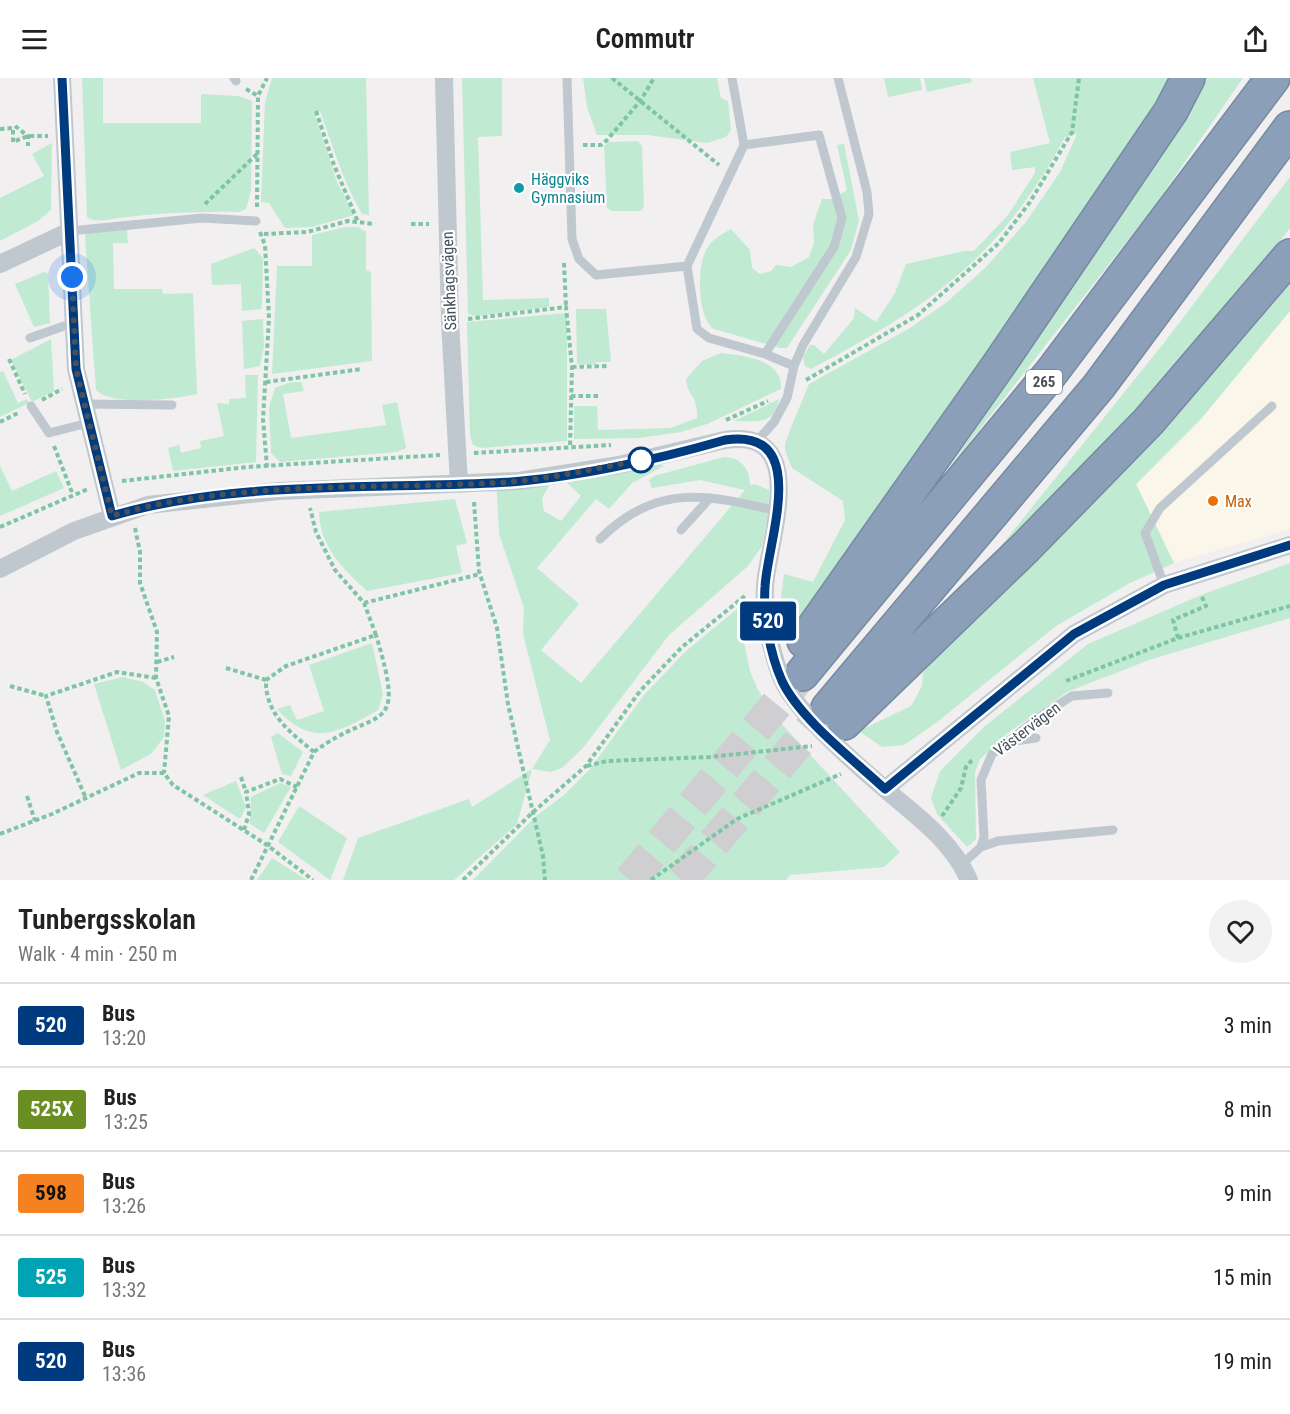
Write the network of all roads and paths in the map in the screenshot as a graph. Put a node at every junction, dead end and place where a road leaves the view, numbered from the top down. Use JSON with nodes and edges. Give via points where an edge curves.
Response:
{"nodes":[{"id":1,"x":62,"y":78,"type":"edge"},
{"id":2,"x":267,"y":78,"type":"edge"},
{"id":3,"x":444,"y":78,"type":"edge"},
{"id":4,"x":567,"y":78,"type":"edge"},
{"id":5,"x":612,"y":78,"type":"edge"},
{"id":6,"x":654,"y":78,"type":"edge"},
{"id":7,"x":732,"y":78,"type":"edge"},
{"id":8,"x":838,"y":78,"type":"edge"},
{"id":9,"x":1079,"y":78,"type":"edge"},
{"id":10,"x":1188,"y":78,"type":"edge"},
{"id":11,"x":1273,"y":78,"type":"edge"},
{"id":12,"x":641,"y":100,"type":"junction"},
{"id":13,"x":316,"y":111,"type":"dead end"},
{"id":14,"x":15,"y":126,"type":"dead end"},
{"id":15,"x":1290,"y":128,"type":"edge"},
{"id":16,"x":0,"y":129,"type":"edge"},
{"id":17,"x":31,"y":136,"type":"junction"},
{"id":18,"x":607,"y":140,"type":"dead end"},
{"id":19,"x":744,"y":145,"type":"junction"},
{"id":20,"x":28,"y":146,"type":"dead end"},
{"id":21,"x":258,"y":153,"type":"junction"},
{"id":22,"x":728,"y":173,"type":"junction"},
{"id":23,"x":188,"y":220,"type":"junction"},
{"id":24,"x":256,"y":220,"type":"junction"},
{"id":25,"x":358,"y":222,"type":"junction"},
{"id":26,"x":375,"y":224,"type":"dead end"},
{"id":27,"x":70,"y":231,"type":"junction"},
{"id":28,"x":261,"y":234,"type":"junction"},
{"id":29,"x":1290,"y":256,"type":"edge"},
{"id":30,"x":0,"y":264,"type":"edge"},
{"id":31,"x":687,"y":266,"type":"junction"},
{"id":32,"x":450,"y":321,"type":"junction"},
{"id":33,"x":64,"y":326,"type":"dead end"},
{"id":34,"x":30,"y":338,"type":"dead end"},
{"id":35,"x":765,"y":354,"type":"junction"},
{"id":36,"x":608,"y":366,"type":"dead end"},
{"id":37,"x":794,"y":366,"type":"junction"},
{"id":38,"x":572,"y":367,"type":"junction"},
{"id":39,"x":362,"y":369,"type":"dead end"},
{"id":40,"x":266,"y":382,"type":"junction"},
{"id":41,"x":66,"y":387,"type":"dead end"},
{"id":42,"x":788,"y":392,"type":"junction"},
{"id":43,"x":571,"y":396,"type":"junction"},
{"id":44,"x":600,"y":396,"type":"dead end"},
{"id":45,"x":83,"y":404,"type":"junction"},
{"id":46,"x":172,"y":405,"type":"dead end"},
{"id":47,"x":31,"y":406,"type":"joint"},
{"id":48,"x":1272,"y":406,"type":"dead end"},
{"id":49,"x":724,"y":420,"type":"dead end"},
{"id":50,"x":88,"y":423,"type":"junction"},
{"id":51,"x":49,"y":433,"type":"junction"},
{"id":52,"x":757,"y":441,"type":"junction"},
{"id":53,"x":616,"y":445,"type":"dead end"},
{"id":54,"x":570,"y":447,"type":"junction"},
{"id":55,"x":457,"y":453,"type":"junction"},
{"id":56,"x":267,"y":467,"type":"junction"},
{"id":57,"x":103,"y":484,"type":"junction"},
{"id":58,"x":459,"y":484,"type":"junction"},
{"id":59,"x":73,"y":495,"type":"junction"},
{"id":60,"x":474,"y":495,"type":"dead end"},
{"id":61,"x":710,"y":498,"type":"junction"},
{"id":62,"x":308,"y":502,"type":"dead end"},
{"id":63,"x":777,"y":511,"type":"junction"},
{"id":64,"x":112,"y":516,"type":"junction"},
{"id":65,"x":134,"y":524,"type":"dead end"},
{"id":66,"x":0,"y":527,"type":"edge"},
{"id":67,"x":681,"y":530,"type":"dead end"},
{"id":68,"x":600,"y":539,"type":"dead end"},
{"id":69,"x":1290,"y":545,"type":"edge"},
{"id":70,"x":0,"y":569,"type":"edge"},
{"id":71,"x":480,"y":574,"type":"junction"},
{"id":72,"x":1164,"y":585,"type":"junction"},
{"id":73,"x":748,"y":594,"type":"dead end"},
{"id":74,"x":1201,"y":595,"type":"dead end"},
{"id":75,"x":364,"y":603,"type":"junction"},
{"id":76,"x":376,"y":635,"type":"junction"},
{"id":77,"x":1178,"y":638,"type":"dead end"},
{"id":78,"x":174,"y":657,"type":"dead end"},
{"id":79,"x":157,"y":662,"type":"junction"},
{"id":80,"x":226,"y":668,"type":"dead end"},
{"id":81,"x":156,"y":678,"type":"junction"},
{"id":82,"x":266,"y":680,"type":"junction"},
{"id":83,"x":10,"y":686,"type":"dead end"},
{"id":84,"x":1108,"y":693,"type":"dead end"},
{"id":85,"x":46,"y":696,"type":"junction"},
{"id":86,"x":1036,"y":738,"type":"dead end"},
{"id":87,"x":1006,"y":743,"type":"junction"},
{"id":88,"x":818,"y":746,"type":"dead end"},
{"id":89,"x":314,"y":752,"type":"junction"},
{"id":90,"x":586,"y":766,"type":"junction"},
{"id":91,"x":846,"y":772,"type":"dead end"},
{"id":92,"x":164,"y":773,"type":"junction"},
{"id":93,"x":241,"y":777,"type":"dead end"},
{"id":94,"x":297,"y":787,"type":"junction"},
{"id":95,"x":885,"y":789,"type":"junction"},
{"id":96,"x":246,"y":792,"type":"junction"},
{"id":97,"x":27,"y":796,"type":"dead end"},
{"id":98,"x":85,"y":796,"type":"junction"},
{"id":99,"x":532,"y":813,"type":"junction"},
{"id":100,"x":36,"y":821,"type":"junction"},
{"id":101,"x":244,"y":830,"type":"junction"},
{"id":102,"x":1113,"y":830,"type":"dead end"},
{"id":103,"x":0,"y":834,"type":"edge"},
{"id":104,"x":267,"y":845,"type":"junction"},
{"id":105,"x":981,"y":847,"type":"junction"},
{"id":106,"x":966,"y":872,"type":"edge"},
{"id":107,"x":251,"y":880,"type":"edge"},
{"id":108,"x":314,"y":880,"type":"edge"},
{"id":109,"x":463,"y":880,"type":"edge"},
{"id":110,"x":545,"y":880,"type":"edge"},
{"id":111,"x":651,"y":880,"type":"edge"}],
"edges":[{"from":1,"to":27,"type":"street"},
{"from":2,"to":21,"type":"path","via":[[258,96]]},
{"from":3,"to":32,"type":"street","name":"Sänkhagsvägen"},
{"from":4,"to":31,"type":"lane","via":[[572,239],[579,259],[596,275]]},
{"from":5,"to":12,"type":"path"},
{"from":6,"to":12,"type":"path"},
{"from":7,"to":19,"type":"lane"},
{"from":8,"to":37,"type":"lane","via":[[869,214],[856,257],[802,345]]},
{"from":9,"to":42,"type":"path","via":[[1072,132],[1030,202],[999,243],[918,315]]},
{"from":10,"to":11,"type":"highway","number":"265","via":[[1171,111],[798,664],[1051,373]]},
{"from":12,"to":18,"type":"path"},
{"from":12,"to":22,"type":"path"},
{"from":13,"to":25,"type":"path","via":[[333,165]]},
{"from":14,"to":17,"type":"path"},
{"from":15,"to":29,"type":"highway","number":"265","via":[[1099,386],[836,716],[1026,547],[1148,422]]},
{"from":16,"to":17,"type":"path","via":[[13,128],[14,142]]},
{"from":17,"to":20,"type":"path"},
{"from":19,"to":22,"type":"lane"},
{"from":19,"to":35,"type":"lane","via":[[819,135],[842,218],[834,247]]},
{"from":21,"to":23,"type":"path"},
{"from":21,"to":24,"type":"path"},
{"from":22,"to":31,"type":"lane"},
{"from":23,"to":24,"type":"lane"},
{"from":23,"to":27,"type":"lane"},
{"from":24,"to":28,"type":"path"},
{"from":25,"to":26,"type":"path"},
{"from":25,"to":28,"type":"path","via":[[324,225],[307,232]]},
{"from":27,"to":30,"type":"street"},
{"from":27,"to":45,"type":"street","via":[[76,369]]},
{"from":28,"to":40,"type":"path","via":[[269,318]]},
{"from":31,"to":35,"type":"lane","via":[[697,329],[709,338]]},
{"from":32,"to":38,"type":"path","via":[[566,308]]},
{"from":32,"to":55,"type":"street","name":"Sänkhagsvägen"},
{"from":33,"to":34,"type":"lane"},
{"from":35,"to":37,"type":"lane"},
{"from":36,"to":38,"type":"path"},
{"from":37,"to":42,"type":"lane"},
{"from":38,"to":43,"type":"path"},
{"from":39,"to":40,"type":"path"},
{"from":40,"to":56,"type":"path","via":[[263,419]]},
{"from":41,"to":47,"type":"path"},
{"from":42,"to":49,"type":"path"},
{"from":42,"to":52,"type":"lane","via":[[774,422]]},
{"from":43,"to":44,"type":"path"},
{"from":43,"to":54,"type":"path"},
{"from":45,"to":46,"type":"lane"},
{"from":45,"to":50,"type":"street"},
{"from":47,"to":51,"type":"lane"},
{"from":48,"to":72,"type":"lane","via":[[1160,508],[1145,533]]},
{"from":50,"to":51,"type":"lane"},
{"from":50,"to":57,"type":"street"},
{"from":51,"to":59,"type":"path"},
{"from":52,"to":58,"type":"street","via":[[725,440],[619,465],[530,480]]},
{"from":52,"to":63,"type":"street","via":[[779,472]]},
{"from":53,"to":54,"type":"path"},
{"from":54,"to":55,"type":"path"},
{"from":55,"to":56,"type":"path"},
{"from":55,"to":58,"type":"street","name":"Sänkhagsvägen"},
{"from":56,"to":57,"type":"path"},
{"from":57,"to":59,"type":"path"},
{"from":57,"to":64,"type":"street"},
{"from":58,"to":64,"type":"street","via":[[194,498],[148,505]]},
{"from":59,"to":66,"type":"path"},
{"from":60,"to":71,"type":"path"},
{"from":61,"to":63,"type":"lane"},
{"from":61,"to":67,"type":"lane"},
{"from":61,"to":68,"type":"lane","via":[[661,500],[634,511]]},
{"from":62,"to":75,"type":"path","via":[[316,532],[335,570]]},
{"from":63,"to":95,"type":"street","via":[[765,587],[770,639],[782,680],[800,709]]},
{"from":64,"to":70,"type":"street"},
{"from":65,"to":79,"type":"path","via":[[140,552],[140,583],[157,632]]},
{"from":69,"to":72,"type":"street"},
{"from":71,"to":75,"type":"path"},
{"from":71,"to":99,"type":"path","via":[[496,628]]},
{"from":72,"to":95,"type":"street","via":[[1074,634]]},
{"from":73,"to":90,"type":"path","via":[[682,646],[647,684]]},
{"from":74,"to":77,"type":"path","via":[[1206,606],[1173,620]]},
{"from":75,"to":76,"type":"path"},
{"from":76,"to":82,"type":"path","via":[[286,666]]},
{"from":76,"to":89,"type":"path","via":[[385,663],[390,698],[387,709],[376,721]]},
{"from":78,"to":79,"type":"path"},
{"from":79,"to":81,"type":"path"},
{"from":80,"to":82,"type":"path"},
{"from":81,"to":85,"type":"path","via":[[117,672]]},
{"from":81,"to":92,"type":"path","via":[[169,716]]},
{"from":82,"to":89,"type":"path","via":[[272,712]]},
{"from":83,"to":85,"type":"path"},
{"from":84,"to":87,"type":"lane","name":"Västervägen","via":[[1072,696]]},
{"from":85,"to":98,"type":"path"},
{"from":86,"to":87,"type":"lane"},
{"from":87,"to":105,"type":"lane","name":"Västervägen","via":[[992,754],[981,780]]},
{"from":88,"to":90,"type":"path","via":[[607,761]]},
{"from":89,"to":94,"type":"path"},
{"from":90,"to":99,"type":"path"},
{"from":91,"to":111,"type":"path","via":[[737,819]]},
{"from":92,"to":98,"type":"path","via":[[139,773]]},
{"from":92,"to":101,"type":"path","via":[[173,785]]},
{"from":93,"to":96,"type":"path"},
{"from":94,"to":96,"type":"path","via":[[280,779]]},
{"from":94,"to":104,"type":"path"},
{"from":95,"to":106,"type":"street","via":[[932,828]]},
{"from":96,"to":101,"type":"path","via":[[249,814]]},
{"from":97,"to":100,"type":"path"},
{"from":98,"to":100,"type":"path"},
{"from":99,"to":109,"type":"path"},
{"from":99,"to":110,"type":"path"},
{"from":100,"to":103,"type":"path"},
{"from":101,"to":104,"type":"path"},
{"from":102,"to":105,"type":"lane","via":[[998,841]]},
{"from":104,"to":107,"type":"path"},
{"from":104,"to":108,"type":"path"},
{"from":105,"to":106,"type":"lane"}]}
